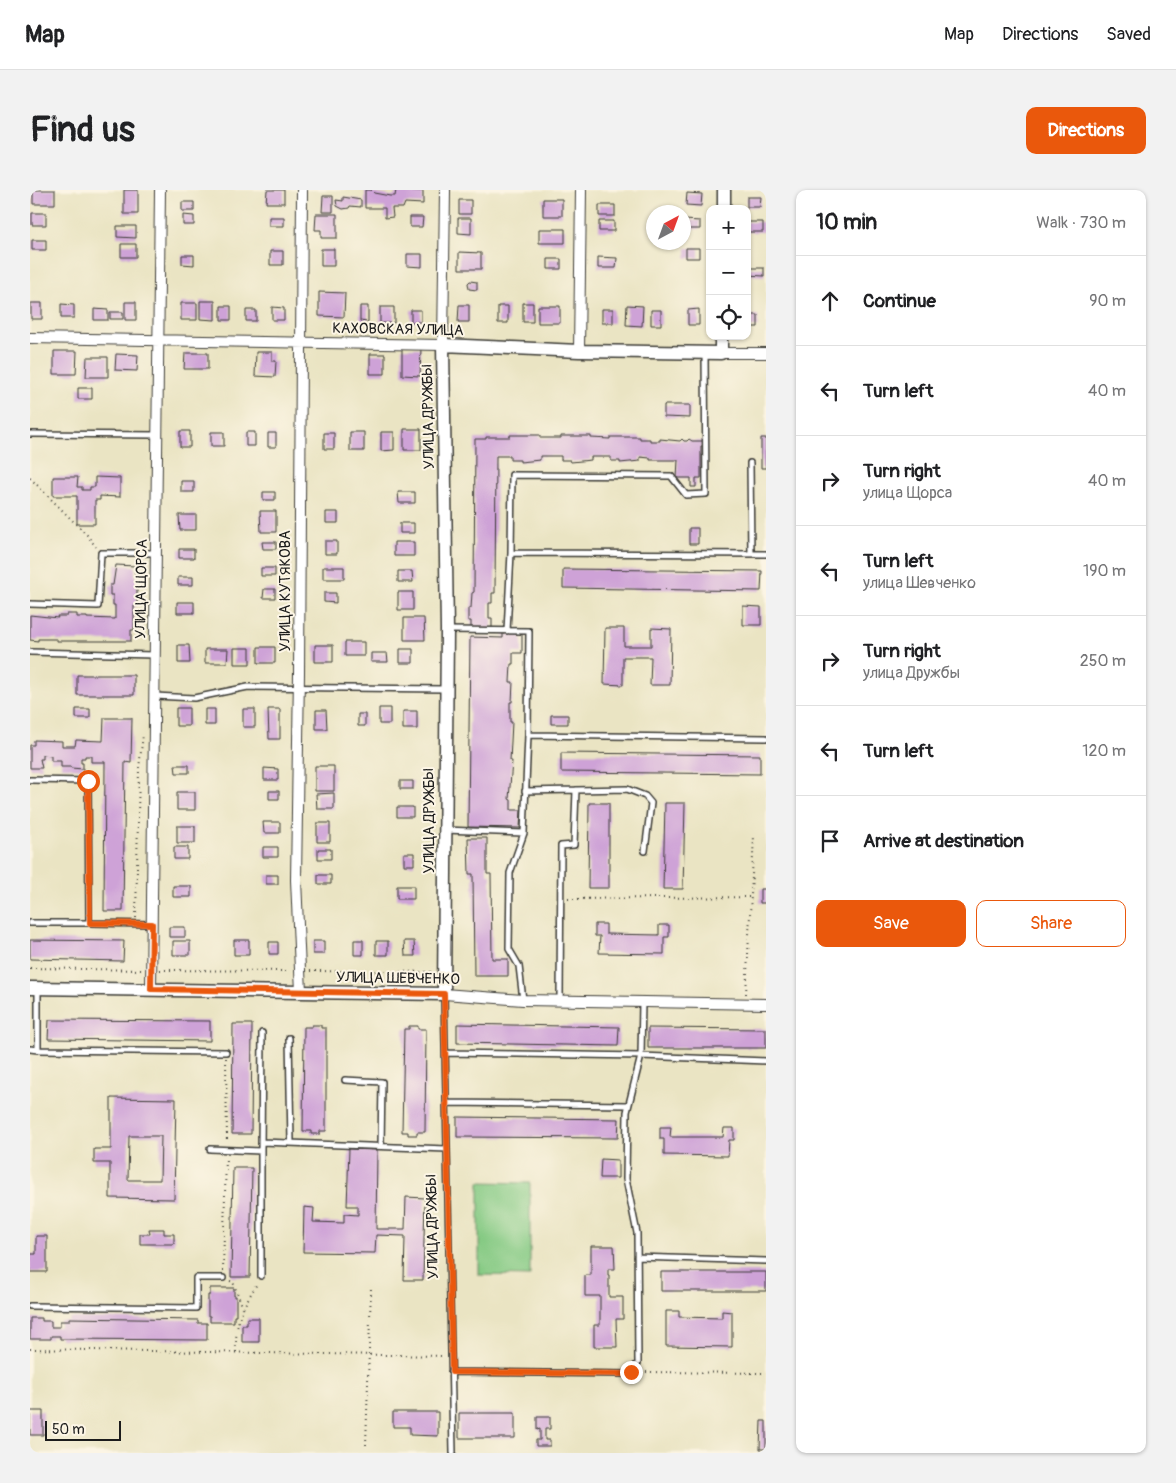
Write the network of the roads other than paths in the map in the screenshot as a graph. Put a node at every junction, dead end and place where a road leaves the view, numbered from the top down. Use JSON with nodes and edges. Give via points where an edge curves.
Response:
{"nodes":[{"id":1,"x":160,"y":190,"type":"edge"},
{"id":2,"x":302,"y":190,"type":"edge"},
{"id":3,"x":445,"y":190,"type":"edge"},
{"id":4,"x":581,"y":190,"type":"edge"},
{"id":5,"x":724,"y":190,"type":"edge"},
{"id":6,"x":724,"y":205,"type":"edge"},
{"id":7,"x":30,"y":338,"type":"edge"},
{"id":8,"x":158,"y":340,"type":"junction"},
{"id":9,"x":721,"y":340,"type":"edge"},
{"id":10,"x":300,"y":343,"type":"junction"},
{"id":11,"x":443,"y":345,"type":"junction"},
{"id":12,"x":579,"y":351,"type":"junction"},
{"id":13,"x":705,"y":352,"type":"junction"},
{"id":14,"x":721,"y":353,"type":"junction"},
{"id":15,"x":766,"y":353,"type":"edge"},
{"id":16,"x":30,"y":434,"type":"edge"},
{"id":17,"x":158,"y":435,"type":"junction"},
{"id":18,"x":750,"y":463,"type":"dead end"},
{"id":19,"x":156,"y":553,"type":"junction"},
{"id":20,"x":511,"y":553,"type":"junction"},
{"id":21,"x":751,"y":554,"type":"junction"},
{"id":22,"x":766,"y":554,"type":"edge"},
{"id":23,"x":30,"y":604,"type":"edge"},
{"id":24,"x":447,"y":630,"type":"junction"},
{"id":25,"x":507,"y":631,"type":"junction"},
{"id":26,"x":30,"y":652,"type":"edge"},
{"id":27,"x":155,"y":655,"type":"junction"},
{"id":28,"x":299,"y":687,"type":"junction"},
{"id":29,"x":446,"y":689,"type":"junction"},
{"id":30,"x":154,"y":696,"type":"junction"},
{"id":31,"x":528,"y":735,"type":"junction"},
{"id":32,"x":766,"y":738,"type":"edge"},
{"id":33,"x":30,"y":780,"type":"edge"},
{"id":34,"x":576,"y":790,"type":"junction"},
{"id":35,"x":525,"y":791,"type":"junction"},
{"id":36,"x":445,"y":830,"type":"junction"},
{"id":37,"x":524,"y":833,"type":"junction"},
{"id":38,"x":645,"y":850,"type":"dead end"},
{"id":39,"x":30,"y":923,"type":"edge"},
{"id":40,"x":90,"y":923,"type":"junction"},
{"id":41,"x":152,"y":924,"type":"junction"},
{"id":42,"x":34,"y":988,"type":"edge"},
{"id":43,"x":151,"y":989,"type":"junction"},
{"id":44,"x":301,"y":992,"type":"junction"},
{"id":45,"x":444,"y":994,"type":"junction"},
{"id":46,"x":523,"y":1000,"type":"junction"},
{"id":47,"x":560,"y":1000,"type":"junction"},
{"id":48,"x":642,"y":1002,"type":"junction"},
{"id":49,"x":766,"y":1004,"type":"edge"},
{"id":50,"x":262,"y":1033,"type":"dead end"},
{"id":51,"x":289,"y":1038,"type":"dead end"},
{"id":52,"x":30,"y":1049,"type":"edge"},
{"id":53,"x":38,"y":1050,"type":"junction"},
{"id":54,"x":226,"y":1052,"type":"road end"},
{"id":55,"x":446,"y":1053,"type":"junction"},
{"id":56,"x":641,"y":1056,"type":"junction"},
{"id":57,"x":766,"y":1061,"type":"edge"},
{"id":58,"x":345,"y":1080,"type":"dead end"},
{"id":59,"x":446,"y":1103,"type":"junction"},
{"id":60,"x":628,"y":1105,"type":"junction"},
{"id":61,"x":262,"y":1142,"type":"junction"},
{"id":62,"x":291,"y":1142,"type":"junction"},
{"id":63,"x":381,"y":1146,"type":"junction"},
{"id":64,"x":210,"y":1149,"type":"dead end"},
{"id":65,"x":447,"y":1150,"type":"junction"},
{"id":66,"x":261,"y":1151,"type":"junction"},
{"id":67,"x":637,"y":1257,"type":"junction"},
{"id":68,"x":766,"y":1261,"type":"edge"},
{"id":69,"x":261,"y":1276,"type":"road end"},
{"id":70,"x":223,"y":1278,"type":"road end"},
{"id":71,"x":30,"y":1306,"type":"edge"},
{"id":72,"x":452,"y":1372,"type":"junction"},
{"id":73,"x":453,"y":1453,"type":"edge"}],
"edges":[{"from":1,"to":8,"type":"street","name":"УЛИЦА ЩОРСА"},
{"from":2,"to":10,"type":"street","name":"УЛИЦА КУТЯКОВА"},
{"from":3,"to":11,"type":"street","name":"УЛИЦА ДРУЖБЫ"},
{"from":4,"to":12,"type":"street"},
{"from":5,"to":6,"type":"street"},
{"from":7,"to":8,"type":"street","name":"КАХОВСКАЯ УЛИЦА"},
{"from":8,"to":10,"type":"street","name":"КАХОВСКАЯ УЛИЦА"},
{"from":8,"to":17,"type":"street","name":"УЛИЦА ЩОРСА"},
{"from":9,"to":14,"type":"street"},
{"from":10,"to":11,"type":"street","name":"КАХОВСКАЯ УЛИЦА"},
{"from":10,"to":28,"type":"street","name":"УЛИЦА КУТЯКОВА"},
{"from":11,"to":12,"type":"street","name":"КАХОВСКАЯ УЛИЦА"},
{"from":11,"to":24,"type":"street","name":"УЛИЦА ДРУЖБЫ"},
{"from":12,"to":13,"type":"street","name":"КАХОВСКАЯ УЛИЦА"},
{"from":13,"to":14,"type":"street","name":"КАХОВСКАЯ УЛИЦА"},
{"from":13,"to":20,"type":"lane","via":[[706,494],[686,495],[671,476],[512,475]]},
{"from":14,"to":15,"type":"street","name":"КАХОВСКАЯ УЛИЦА"},
{"from":16,"to":17,"type":"lane"},
{"from":17,"to":19,"type":"street","name":"УЛИЦА ЩОРСА"},
{"from":18,"to":21,"type":"lane"},
{"from":19,"to":23,"type":"lane","via":[[101,553],[98,606]]},
{"from":19,"to":27,"type":"street","name":"УЛИЦА ЩОРСА"},
{"from":20,"to":21,"type":"lane"},
{"from":20,"to":25,"type":"lane"},
{"from":21,"to":22,"type":"lane"},
{"from":24,"to":25,"type":"lane"},
{"from":24,"to":29,"type":"street","name":"УЛИЦА ДРУЖБЫ"},
{"from":25,"to":31,"type":"lane","via":[[529,631]]},
{"from":26,"to":27,"type":"lane"},
{"from":27,"to":30,"type":"street","name":"УЛИЦА ЩОРСА"},
{"from":28,"to":29,"type":"lane"},
{"from":28,"to":30,"type":"lane","via":[[248,687],[194,698]]},
{"from":28,"to":44,"type":"street","name":"УЛИЦА КУТЯКОВА","via":[[296,880]]},
{"from":29,"to":36,"type":"street","name":"УЛИЦА ДРУЖБЫ"},
{"from":30,"to":41,"type":"street","name":"УЛИЦА ЩОРСА"},
{"from":31,"to":32,"type":"lane"},
{"from":31,"to":35,"type":"lane"},
{"from":33,"to":40,"type":"lane","via":[[88,781]]},
{"from":34,"to":35,"type":"lane"},
{"from":34,"to":38,"type":"lane","via":[[627,789],[645,796],[651,803]]},
{"from":34,"to":47,"type":"lane","via":[[574,845],[561,846]]},
{"from":35,"to":37,"type":"lane"},
{"from":36,"to":37,"type":"lane"},
{"from":36,"to":45,"type":"street","name":"УЛИЦА ДРУЖБЫ"},
{"from":37,"to":46,"type":"lane","via":[[510,873],[509,949],[520,966]]},
{"from":39,"to":40,"type":"lane"},
{"from":40,"to":41,"type":"lane"},
{"from":41,"to":43,"type":"street","name":"УЛИЦА ЩОРСА"},
{"from":42,"to":43,"type":"street","name":"УЛИЦА ШЕВЧЕНКО"},
{"from":42,"to":53,"type":"lane"},
{"from":43,"to":44,"type":"street","name":"УЛИЦА ШЕВЧЕНКО"},
{"from":44,"to":45,"type":"street","name":"УЛИЦА ШЕВЧЕНКО"},
{"from":45,"to":46,"type":"street","name":"УЛИЦА ШЕВЧЕНКО"},
{"from":45,"to":55,"type":"lane","name":"УЛИЦА ДРУЖБЫ"},
{"from":46,"to":47,"type":"street","name":"УЛИЦА ШЕВЧЕНКО"},
{"from":47,"to":48,"type":"street","name":"УЛИЦА ШЕВЧЕНКО"},
{"from":48,"to":49,"type":"street","name":"УЛИЦА ШЕВЧЕНКО"},
{"from":48,"to":56,"type":"lane"},
{"from":50,"to":61,"type":"lane"},
{"from":51,"to":62,"type":"lane"},
{"from":52,"to":53,"type":"lane"},
{"from":53,"to":54,"type":"lane"},
{"from":55,"to":56,"type":"lane"},
{"from":55,"to":59,"type":"lane","name":"УЛИЦА ДРУЖБЫ"},
{"from":56,"to":57,"type":"lane"},
{"from":56,"to":60,"type":"lane"},
{"from":58,"to":63,"type":"lane","via":[[382,1082]]},
{"from":59,"to":60,"type":"lane"},
{"from":59,"to":65,"type":"lane","name":"УЛИЦА ДРУЖБЫ"},
{"from":60,"to":67,"type":"lane","via":[[626,1179],[637,1233]]},
{"from":61,"to":62,"type":"lane"},
{"from":61,"to":66,"type":"lane"},
{"from":62,"to":63,"type":"lane"},
{"from":63,"to":65,"type":"lane"},
{"from":64,"to":66,"type":"lane"},
{"from":65,"to":72,"type":"lane","name":"УЛИЦА ДРУЖБЫ"},
{"from":66,"to":69,"type":"lane"},
{"from":67,"to":68,"type":"lane"},
{"from":67,"to":72,"type":"lane","via":[[638,1363],[629,1374]]},
{"from":70,"to":71,"type":"lane","via":[[196,1278],[196,1308]]},
{"from":72,"to":73,"type":"lane","name":"УЛИЦА ДРУЖБЫ"}]}
